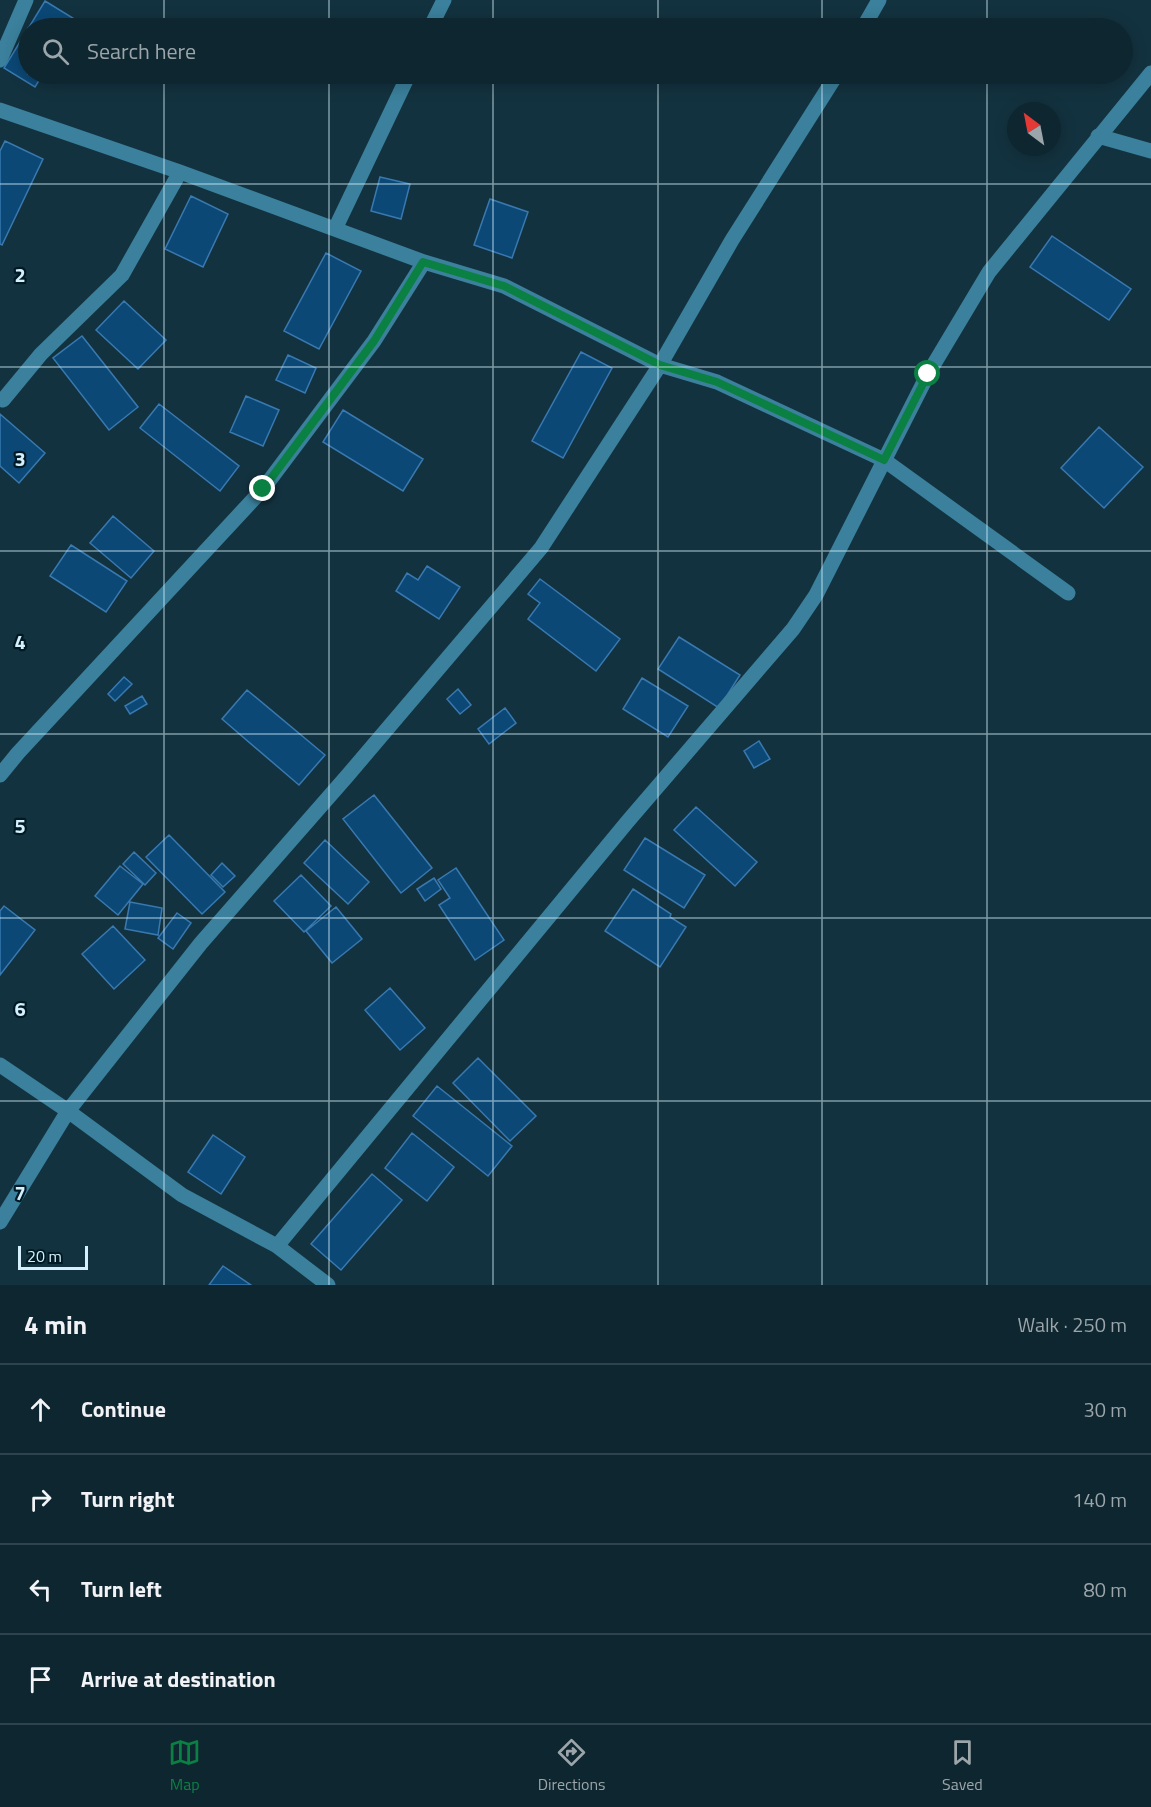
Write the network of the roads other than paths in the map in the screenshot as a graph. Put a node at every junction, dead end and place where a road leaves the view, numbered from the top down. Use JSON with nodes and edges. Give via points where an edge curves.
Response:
{"nodes":[{"id":1,"x":26,"y":0,"type":"edge"},
{"id":2,"x":444,"y":0,"type":"edge"},
{"id":3,"x":879,"y":0,"type":"edge"},
{"id":4,"x":18,"y":18,"type":"edge"},
{"id":5,"x":18,"y":18,"type":"edge"},
{"id":6,"x":435,"y":18,"type":"edge"},
{"id":7,"x":869,"y":18,"type":"edge"},
{"id":8,"x":0,"y":60,"type":"edge"},
{"id":9,"x":1151,"y":73,"type":"edge"},
{"id":10,"x":404,"y":84,"type":"edge"},
{"id":11,"x":831,"y":84,"type":"edge"},
{"id":12,"x":0,"y":110,"type":"edge"},
{"id":13,"x":1098,"y":136,"type":"junction"},
{"id":14,"x":1151,"y":152,"type":"edge"},
{"id":15,"x":180,"y":172,"type":"junction"},
{"id":16,"x":335,"y":229,"type":"junction"},
{"id":17,"x":423,"y":262,"type":"junction"},
{"id":18,"x":660,"y":365,"type":"junction"},
{"id":19,"x":3,"y":400,"type":"dead end"},
{"id":20,"x":884,"y":460,"type":"junction"},
{"id":21,"x":1068,"y":593,"type":"dead end"},
{"id":22,"x":0,"y":775,"type":"edge"},
{"id":23,"x":0,"y":1065,"type":"edge"},
{"id":24,"x":68,"y":1111,"type":"junction"},
{"id":25,"x":0,"y":1222,"type":"edge"},
{"id":26,"x":277,"y":1246,"type":"junction"},
{"id":27,"x":328,"y":1285,"type":"edge"}],
"edges":[{"from":1,"to":5,"type":"street"},
{"from":2,"to":6,"type":"street"},
{"from":3,"to":7,"type":"street"},
{"from":4,"to":8,"type":"street"},
{"from":9,"to":13,"type":"street"},
{"from":10,"to":16,"type":"street"},
{"from":11,"to":18,"type":"street","via":[[732,240]]},
{"from":12,"to":15,"type":"street"},
{"from":13,"to":14,"type":"street"},
{"from":13,"to":20,"type":"street","via":[[989,272],[928,374]]},
{"from":15,"to":16,"type":"street"},
{"from":15,"to":19,"type":"street","via":[[122,275],[41,354]]},
{"from":16,"to":17,"type":"street"},
{"from":17,"to":18,"type":"street","via":[[504,286]]},
{"from":17,"to":22,"type":"street","via":[[374,341],[263,489]]},
{"from":18,"to":20,"type":"street","via":[[717,382]]},
{"from":18,"to":24,"type":"street","via":[[542,548],[201,943]]},
{"from":20,"to":21,"type":"street"},
{"from":20,"to":26,"type":"street","via":[[816,595],[793,629],[628,821]]},
{"from":23,"to":24,"type":"street"},
{"from":24,"to":25,"type":"street"},
{"from":24,"to":26,"type":"street","via":[[182,1195]]},
{"from":26,"to":27,"type":"street"}]}
